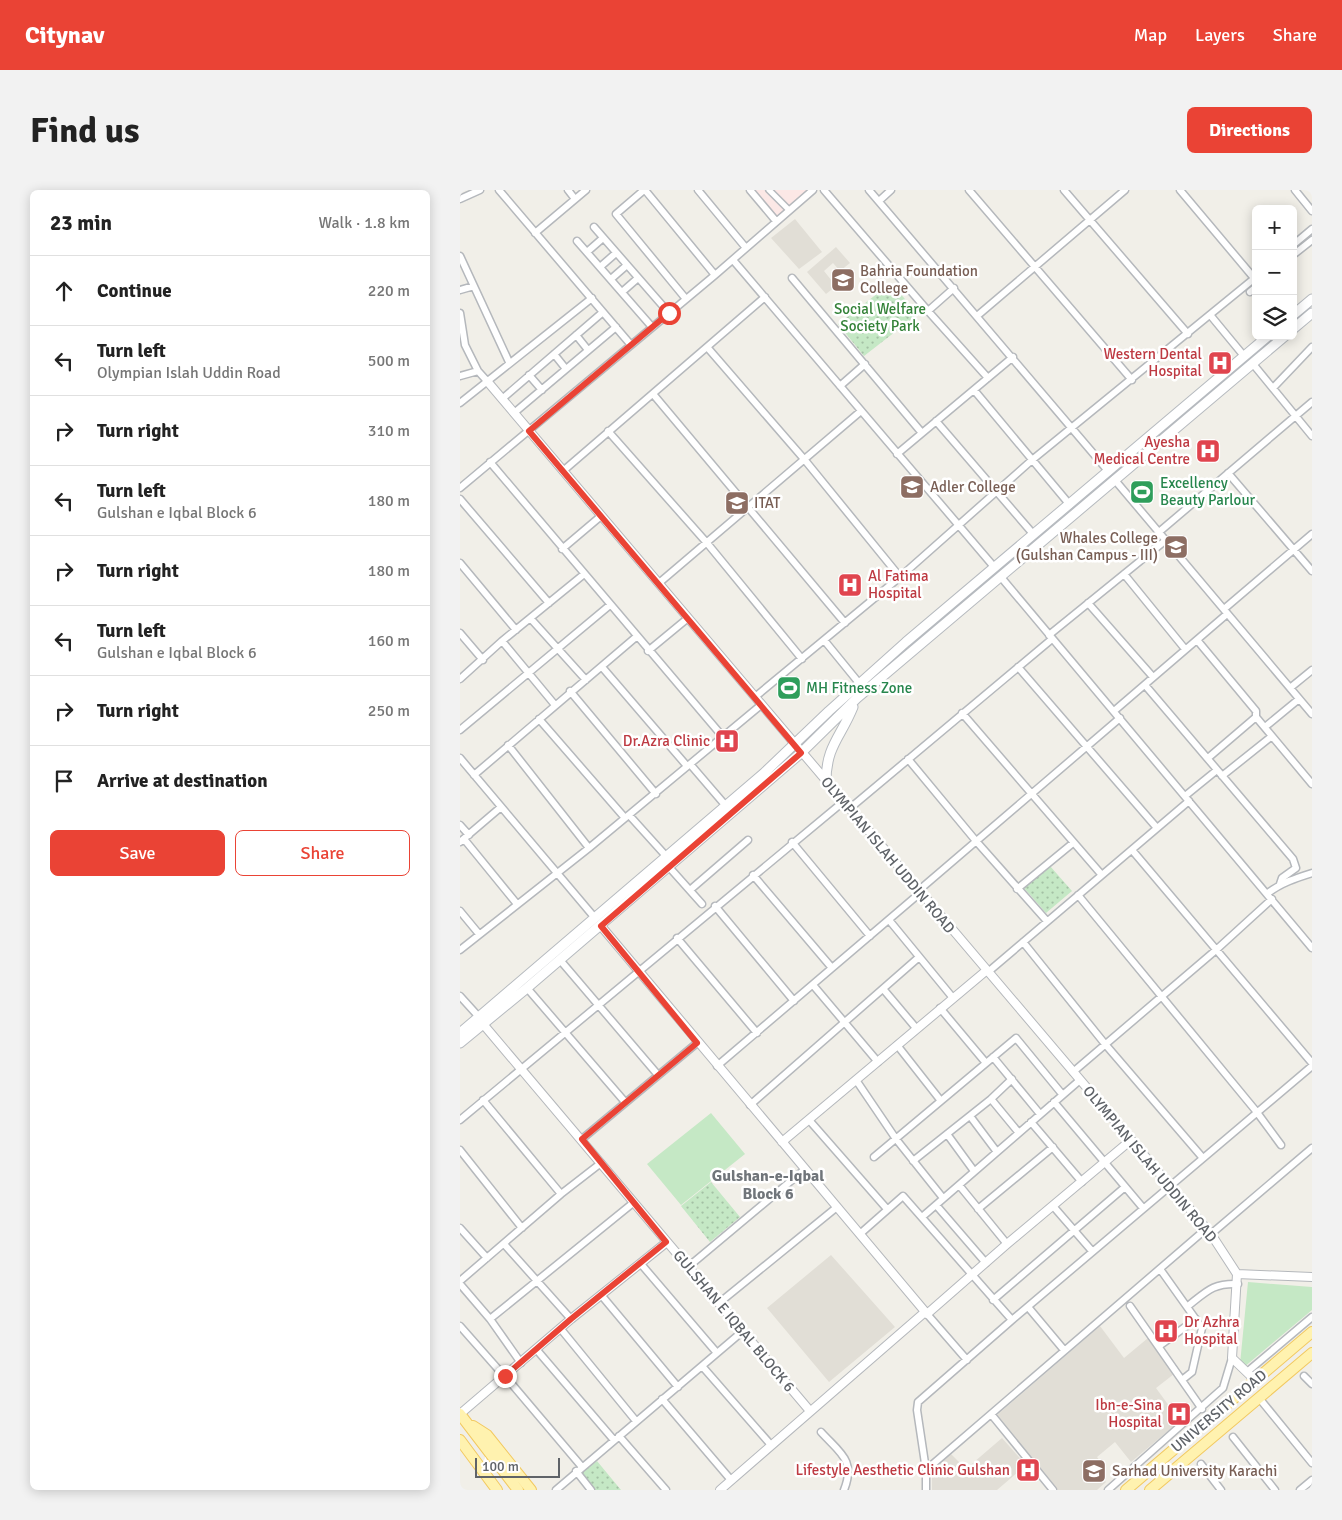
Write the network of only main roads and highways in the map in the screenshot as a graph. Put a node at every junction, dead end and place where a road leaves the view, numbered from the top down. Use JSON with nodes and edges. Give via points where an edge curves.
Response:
{"nodes":[{"id":1,"x":1312,"y":299,"type":"edge"},
{"id":2,"x":1297,"y":312,"type":"edge"},
{"id":3,"x":1312,"y":313,"type":"edge"},
{"id":4,"x":1297,"y":326,"type":"edge"},
{"id":5,"x":1263,"y":340,"type":"edge"},
{"id":6,"x":1280,"y":340,"type":"edge"},
{"id":7,"x":1112,"y":476,"type":"junction"},
{"id":8,"x":857,"y":698,"type":"junction"},
{"id":9,"x":826,"y":782,"type":"road end"},
{"id":10,"x":598,"y":922,"type":"junction"},
{"id":11,"x":481,"y":1021,"type":"junction"},
{"id":12,"x":460,"y":1033,"type":"edge"},
{"id":13,"x":460,"y":1043,"type":"edge"},
{"id":14,"x":1312,"y":1332,"type":"edge"},
{"id":15,"x":1312,"y":1353,"type":"edge"},
{"id":16,"x":462,"y":1416,"type":"edge"},
{"id":17,"x":460,"y":1440,"type":"edge"},
{"id":18,"x":494,"y":1488,"type":"edge"},
{"id":19,"x":518,"y":1490,"type":"edge"},
{"id":20,"x":531,"y":1490,"type":"edge"},
{"id":21,"x":1126,"y":1490,"type":"edge"},
{"id":22,"x":1150,"y":1490,"type":"edge"}],
"edges":[{"from":1,"to":2,"type":"main road"},
{"from":3,"to":4,"type":"main road"},
{"from":5,"to":7,"type":"main road"},
{"from":6,"to":7,"type":"main road"},
{"from":7,"to":8,"type":"main road"},
{"from":7,"to":10,"type":"main road","via":[[1070,504],[859,683],[726,806],[666,856]]},
{"from":8,"to":9,"type":"main road","via":[[829,752]]},
{"from":8,"to":10,"type":"main road","via":[[801,753],[669,867]]},
{"from":10,"to":11,"type":"main road"},
{"from":10,"to":11,"type":"main road","via":[[528,988]]},
{"from":11,"to":12,"type":"main road"},
{"from":11,"to":13,"type":"main road"},
{"from":14,"to":21,"type":"main road","name":"UNIVERSITY ROAD"},
{"from":15,"to":22,"type":"main road","name":"UNIVERSITY ROAD"},
{"from":16,"to":19,"type":"main road"},
{"from":16,"to":20,"type":"main road","via":[[486,1435]]},
{"from":17,"to":18,"type":"main road"}]}
